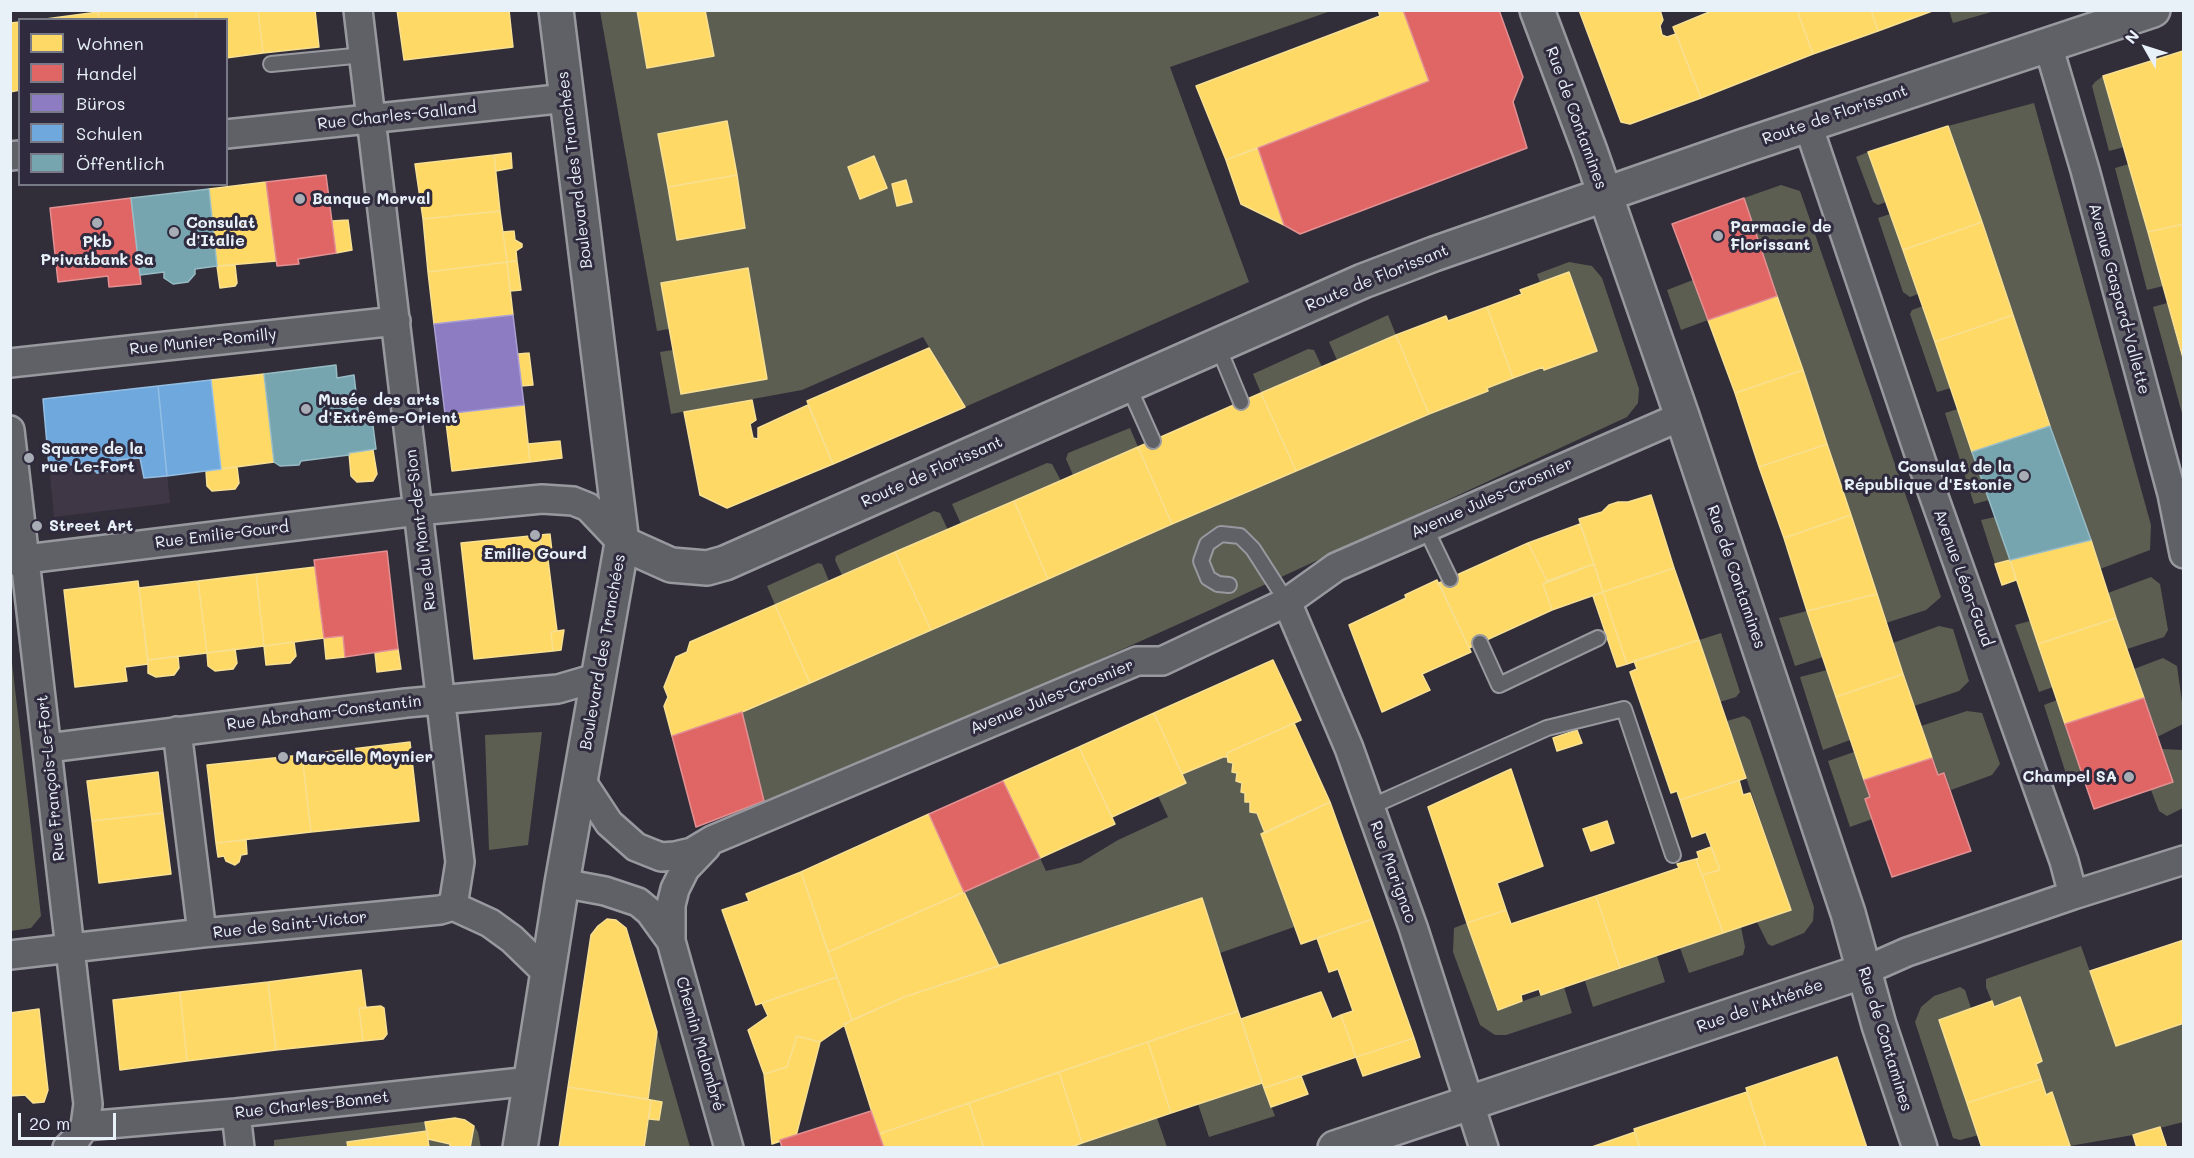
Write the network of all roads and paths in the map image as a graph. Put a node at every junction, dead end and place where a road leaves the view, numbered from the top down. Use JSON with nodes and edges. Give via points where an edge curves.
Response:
{"nodes":[{"id":1,"x":358,"y":10,"type":"edge"},
{"id":2,"x":556,"y":10,"type":"edge"},
{"id":3,"x":1537,"y":10,"type":"edge"},
{"id":4,"x":2153,"y":10,"type":"edge"},
{"id":5,"x":2048,"y":45,"type":"junction"},
{"id":6,"x":364,"y":55,"type":"junction"},
{"id":7,"x":271,"y":64,"type":"dead end"},
{"id":8,"x":567,"y":98,"type":"junction"},
{"id":9,"x":371,"y":118,"type":"junction"},
{"id":10,"x":1808,"y":124,"type":"junction"},
{"id":11,"x":228,"y":134,"type":"edge"},
{"id":12,"x":1605,"y":196,"type":"junction"},
{"id":13,"x":396,"y":321,"type":"junction"},
{"id":14,"x":1217,"y":344,"type":"junction"},
{"id":15,"x":10,"y":363,"type":"edge"},
{"id":16,"x":1127,"y":384,"type":"junction"},
{"id":17,"x":1241,"y":402,"type":"dead end"},
{"id":18,"x":1682,"y":416,"type":"junction"},
{"id":19,"x":10,"y":430,"type":"edge"},
{"id":20,"x":1153,"y":441,"type":"dead end"},
{"id":21,"x":418,"y":511,"type":"junction"},
{"id":22,"x":1425,"y":527,"type":"junction"},
{"id":23,"x":622,"y":543,"type":"junction"},
{"id":24,"x":2184,"y":554,"type":"edge"},
{"id":25,"x":18,"y":560,"type":"edge"},
{"id":26,"x":1449,"y":579,"type":"dead end"},
{"id":27,"x":1229,"y":585,"type":"dead end"},
{"id":28,"x":1287,"y":602,"type":"junction"},
{"id":29,"x":1598,"y":638,"type":"dead end"},
{"id":30,"x":1480,"y":643,"type":"dead end"},
{"id":31,"x":599,"y":677,"type":"junction"},
{"id":32,"x":441,"y":699,"type":"junction"},
{"id":33,"x":177,"y":731,"type":"junction"},
{"id":34,"x":48,"y":748,"type":"junction"},
{"id":35,"x":580,"y":779,"type":"junction"},
{"id":36,"x":1370,"y":807,"type":"junction"},
{"id":37,"x":712,"y":840,"type":"junction"},
{"id":38,"x":1673,"y":855,"type":"dead end"},
{"id":39,"x":2184,"y":860,"type":"edge"},
{"id":40,"x":562,"y":883,"type":"junction"},
{"id":41,"x":2073,"y":895,"type":"junction"},
{"id":42,"x":453,"y":906,"type":"junction"},
{"id":43,"x":202,"y":933,"type":"junction"},
{"id":44,"x":671,"y":941,"type":"junction"},
{"id":45,"x":70,"y":948,"type":"junction"},
{"id":46,"x":10,"y":955,"type":"edge"},
{"id":47,"x":1864,"y":971,"type":"junction"},
{"id":48,"x":548,"y":973,"type":"junction"},
{"id":49,"x":531,"y":1081,"type":"junction"},
{"id":50,"x":1470,"y":1102,"type":"junction"},
{"id":51,"x":236,"y":1113,"type":"junction"},
{"id":52,"x":85,"y":1126,"type":"junction"},
{"id":53,"x":66,"y":1148,"type":"edge"},
{"id":54,"x":240,"y":1148,"type":"edge"},
{"id":55,"x":520,"y":1148,"type":"edge"},
{"id":56,"x":729,"y":1148,"type":"edge"},
{"id":57,"x":1335,"y":1148,"type":"edge"},
{"id":58,"x":1484,"y":1148,"type":"edge"},
{"id":59,"x":1920,"y":1148,"type":"edge"}],
"edges":[{"from":1,"to":6,"type":"street","name":"Rue du Mont-de-Sion"},
{"from":2,"to":8,"type":"main road","name":"Boulevard des Tranchées"},
{"from":3,"to":12,"type":"main road","name":"Rue de Contamines"},
{"from":4,"to":5,"type":"main road","name":"Route de Florissant"},
{"from":5,"to":10,"type":"main road","name":"Route de Florissant"},
{"from":5,"to":24,"type":"street","name":"Avenue Gaspard-Vallette","via":[[2169,483]]},
{"from":6,"to":7,"type":"lane"},
{"from":6,"to":9,"type":"street","name":"Rue du Mont-de-Sion"},
{"from":8,"to":9,"type":"street","name":"Rue Charles-Galland"},
{"from":8,"to":23,"type":"main road","name":"Boulevard des Tranchées"},
{"from":9,"to":11,"type":"street","name":"Rue Charles-Galland"},
{"from":9,"to":13,"type":"street","name":"Rue du Mont-de-Sion"},
{"from":10,"to":12,"type":"main road","name":"Route de Florissant"},
{"from":10,"to":41,"type":"street","name":"Avenue Léon-Gaud"},
{"from":12,"to":14,"type":"main road","name":"Route de Florissant","via":[[1373,277]]},
{"from":12,"to":18,"type":"main road","name":"Rue de Contamines"},
{"from":13,"to":15,"type":"street","name":"Rue Munier-Romilly"},
{"from":13,"to":21,"type":"street","name":"Rue du Mont-de-Sion"},
{"from":14,"to":16,"type":"main road","name":"Route de Florissant"},
{"from":14,"to":17,"type":"lane"},
{"from":16,"to":20,"type":"lane"},
{"from":16,"to":23,"type":"main road","name":"Route de Florissant","via":[[725,563],[706,568],[671,565]]},
{"from":18,"to":22,"type":"street","name":"Avenue Jules-Crosnier"},
{"from":18,"to":47,"type":"main road","name":"Rue de Contamines"},
{"from":19,"to":25,"type":"street","name":"Rue François-Le-Fort"},
{"from":21,"to":23,"type":"street","name":"Rue Emilie-Gourd","via":[[542,499],[573,501],[588,507]]},
{"from":21,"to":25,"type":"street","name":"Rue Emilie-Gourd"},
{"from":21,"to":32,"type":"street","name":"Rue du Mont-de-Sion"},
{"from":22,"to":26,"type":"lane"},
{"from":22,"to":28,"type":"street","name":"Avenue Jules-Crosnier","via":[[1335,567]]},
{"from":23,"to":31,"type":"main road","name":"Boulevard des Tranchées"},
{"from":25,"to":34,"type":"street","name":"Rue François-Le-Fort"},
{"from":27,"to":28,"type":"lane","via":[[1208,578],[1201,561],[1207,544],[1221,534],[1240,536],[1253,549]]},
{"from":28,"to":36,"type":"street","name":"Rue Marignac"},
{"from":28,"to":37,"type":"street","name":"Avenue Jules-Crosnier","via":[[1162,661],[1137,661]]},
{"from":29,"to":30,"type":"lane","via":[[1500,685]]},
{"from":31,"to":32,"type":"street","name":"Rue Abraham-Constantin","via":[[558,689]]},
{"from":31,"to":35,"type":"main road","name":"Boulevard des Tranchées"},
{"from":32,"to":33,"type":"street","name":"Rue Abraham-Constantin"},
{"from":32,"to":42,"type":"street","name":"Rue du Mont-de-Sion","via":[[460,862]]},
{"from":33,"to":34,"type":"street","name":"Rue Abraham-Constantin"},
{"from":33,"to":43,"type":"street"},
{"from":34,"to":45,"type":"street","name":"Rue François-Le-Fort"},
{"from":35,"to":37,"type":"street","name":"Avenue Jules-Crosnier","via":[[609,823],[636,847],[661,856],[675,856],[692,852]]},
{"from":35,"to":40,"type":"main road","name":"Boulevard des Tranchées"},
{"from":36,"to":38,"type":"lane","via":[[1547,728],[1624,709]]},
{"from":36,"to":50,"type":"street","name":"Rue Marignac"},
{"from":37,"to":44,"type":"street","name":"Chemin Malombré","via":[[685,870],[675,889]]},
{"from":39,"to":41,"type":"street","name":"Rue de l'Athénée"},
{"from":40,"to":44,"type":"street","name":"Chemin Malombré","via":[[638,902]]},
{"from":40,"to":48,"type":"main road","name":"Boulevard des Tranchées"},
{"from":41,"to":47,"type":"street","name":"Rue de l'Athénée"},
{"from":42,"to":43,"type":"street","name":"Rue de Saint-Victor"},
{"from":42,"to":48,"type":"street","via":[[490,923]]},
{"from":43,"to":45,"type":"street","name":"Rue de Saint-Victor"},
{"from":44,"to":56,"type":"street","name":"Chemin Malombré"},
{"from":45,"to":46,"type":"street","name":"Rue de Saint-Victor"},
{"from":45,"to":52,"type":"street","name":"Rue François-Le-Fort","via":[[88,1104]]},
{"from":47,"to":50,"type":"main road","name":"Rue de l'Athénée"},
{"from":47,"to":59,"type":"main road","name":"Rue de Contamines"},
{"from":48,"to":49,"type":"main road","name":"Boulevard des Tranchées"},
{"from":49,"to":51,"type":"street","name":"Rue Charles-Bonnet"},
{"from":49,"to":55,"type":"main road","name":"Boulevard des Tranchées"},
{"from":50,"to":57,"type":"main road","name":"Rue de l'Athénée"},
{"from":50,"to":58,"type":"street","name":"Rue Marignac"},
{"from":51,"to":52,"type":"street","name":"Rue Charles-Bonnet"},
{"from":51,"to":54,"type":"street"},
{"from":52,"to":53,"type":"street"}]}
